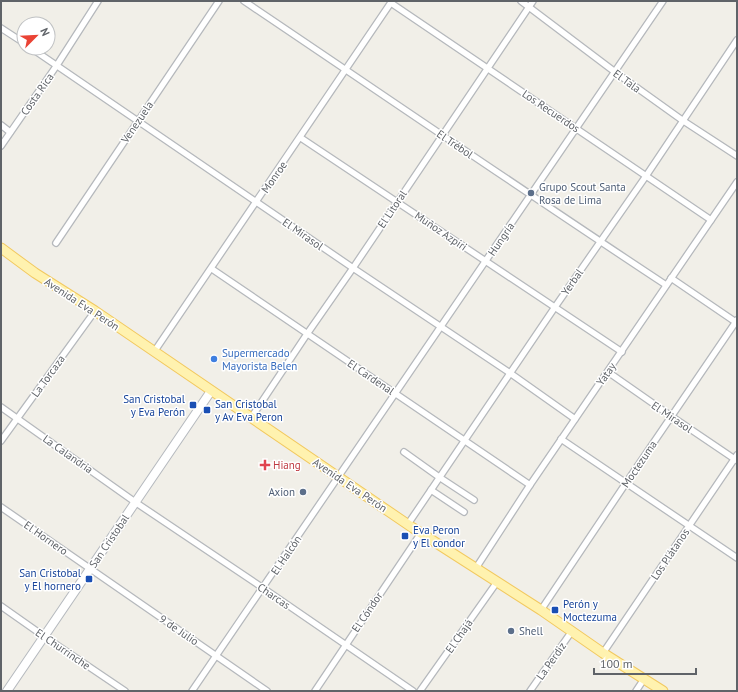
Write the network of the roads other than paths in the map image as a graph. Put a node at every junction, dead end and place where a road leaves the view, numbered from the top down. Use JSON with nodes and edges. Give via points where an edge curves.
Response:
{"nodes":[{"id":1,"x":98,"y":1,"type":"edge"},
{"id":2,"x":219,"y":1,"type":"edge"},
{"id":3,"x":244,"y":1,"type":"edge"},
{"id":4,"x":521,"y":1,"type":"edge"},
{"id":5,"x":533,"y":1,"type":"edge"},
{"id":6,"x":664,"y":1,"type":"edge"},
{"id":7,"x":392,"y":2,"type":"edge"},
{"id":8,"x":529,"y":7,"type":"junction"},
{"id":9,"x":1,"y":28,"type":"edge"},
{"id":10,"x":16,"y":38,"type":"edge"},
{"id":11,"x":737,"y":40,"type":"edge"},
{"id":12,"x":43,"y":56,"type":"edge"},
{"id":13,"x":56,"y":65,"type":"junction"},
{"id":14,"x":346,"y":69,"type":"junction"},
{"id":15,"x":488,"y":69,"type":"junction"},
{"id":16,"x":615,"y":72,"type":"junction"},
{"id":17,"x":682,"y":120,"type":"junction"},
{"id":18,"x":138,"y":121,"type":"junction"},
{"id":19,"x":1,"y":125,"type":"edge"},
{"id":20,"x":576,"y":128,"type":"junction"},
{"id":21,"x":10,"y":132,"type":"junction"},
{"id":22,"x":442,"y":136,"type":"junction"},
{"id":23,"x":301,"y":138,"type":"junction"},
{"id":24,"x":1,"y":146,"type":"edge"},
{"id":25,"x":737,"y":156,"type":"edge"},
{"id":26,"x":646,"y":176,"type":"junction"},
{"id":27,"x":737,"y":182,"type":"edge"},
{"id":28,"x":532,"y":195,"type":"junction"},
{"id":29,"x":256,"y":202,"type":"junction"},
{"id":30,"x":397,"y":202,"type":"junction"},
{"id":31,"x":711,"y":220,"type":"junction"},
{"id":32,"x":600,"y":242,"type":"junction"},
{"id":33,"x":56,"y":243,"type":"dead end"},
{"id":34,"x":1,"y":248,"type":"edge"},
{"id":35,"x":486,"y":262,"type":"junction"},
{"id":36,"x":353,"y":268,"type":"junction"},
{"id":37,"x":212,"y":269,"type":"junction"},
{"id":38,"x":671,"y":278,"type":"junction"},
{"id":39,"x":666,"y":285,"type":"junction"},
{"id":40,"x":555,"y":307,"type":"junction"},
{"id":41,"x":94,"y":311,"type":"junction"},
{"id":42,"x":736,"y":322,"type":"edge"},
{"id":43,"x":441,"y":327,"type":"junction"},
{"id":44,"x":307,"y":334,"type":"junction"},
{"id":45,"x":154,"y":352,"type":"junction"},
{"id":46,"x":622,"y":352,"type":"junction"},
{"id":47,"x":608,"y":372,"type":"junction"},
{"id":48,"x":510,"y":373,"type":"junction"},
{"id":49,"x":211,"y":391,"type":"junction"},
{"id":50,"x":396,"y":394,"type":"junction"},
{"id":51,"x":1,"y":407,"type":"edge"},
{"id":52,"x":671,"y":416,"type":"junction"},
{"id":53,"x":17,"y":418,"type":"junction"},
{"id":54,"x":251,"y":418,"type":"junction"},
{"id":55,"x":575,"y":418,"type":"junction"},
{"id":56,"x":561,"y":439,"type":"junction"},
{"id":57,"x":1,"y":441,"type":"edge"},
{"id":58,"x":464,"y":441,"type":"junction"},
{"id":59,"x":404,"y":452,"type":"dead end"},
{"id":60,"x":736,"y":458,"type":"edge"},
{"id":61,"x":339,"y":477,"type":"junction"},
{"id":62,"x":439,"y":477,"type":"junction"},
{"id":63,"x":626,"y":483,"type":"junction"},
{"id":64,"x":530,"y":485,"type":"junction"},
{"id":65,"x":430,"y":490,"type":"junction"},
{"id":66,"x":474,"y":500,"type":"dead end"},
{"id":67,"x":135,"y":502,"type":"junction"},
{"id":68,"x":1,"y":507,"type":"edge"},
{"id":69,"x":464,"y":512,"type":"dead end"},
{"id":70,"x":408,"y":524,"type":"junction"},
{"id":71,"x":689,"y":526,"type":"junction"},
{"id":72,"x":421,"y":533,"type":"junction"},
{"id":73,"x":737,"y":558,"type":"edge"},
{"id":74,"x":476,"y":568,"type":"junction"},
{"id":75,"x":90,"y":569,"type":"junction"},
{"id":76,"x":497,"y":582,"type":"junction"},
{"id":77,"x":263,"y":588,"type":"junction"},
{"id":78,"x":1,"y":606,"type":"edge"},
{"id":79,"x":541,"y":610,"type":"junction"},
{"id":80,"x":572,"y":631,"type":"junction"},
{"id":81,"x":45,"y":637,"type":"junction"},
{"id":82,"x":345,"y":645,"type":"junction"},
{"id":83,"x":604,"y":653,"type":"junction"},
{"id":84,"x":216,"y":656,"type":"junction"},
{"id":85,"x":644,"y":679,"type":"junction"},
{"id":86,"x":7,"y":691,"type":"edge"},
{"id":87,"x":125,"y":691,"type":"edge"},
{"id":88,"x":192,"y":691,"type":"edge"},
{"id":89,"x":267,"y":691,"type":"edge"},
{"id":90,"x":315,"y":691,"type":"edge"},
{"id":91,"x":413,"y":691,"type":"edge"},
{"id":92,"x":420,"y":691,"type":"edge"},
{"id":93,"x":530,"y":691,"type":"edge"},
{"id":94,"x":636,"y":691,"type":"edge"},
{"id":95,"x":663,"y":691,"type":"edge"}],
"edges":[{"from":1,"to":13,"type":"street","name":"Costa Rica"},
{"from":2,"to":18,"type":"street","name":"Venezuela"},
{"from":3,"to":14,"type":"street","name":"El Trébol"},
{"from":4,"to":8,"type":"street","name":"El Tala"},
{"from":5,"to":8,"type":"street","name":"El Litoral"},
{"from":6,"to":16,"type":"street","name":"Hungría"},
{"from":7,"to":14,"type":"street","name":"Monroe"},
{"from":7,"to":15,"type":"street","name":"Los Recuerdos"},
{"from":8,"to":15,"type":"street","name":"El Litoral"},
{"from":8,"to":16,"type":"street","name":"El Tala"},
{"from":9,"to":10,"type":"street"},
{"from":11,"to":17,"type":"street","name":"Yerbal"},
{"from":12,"to":13,"type":"street","name":"El Mirasol"},
{"from":13,"to":18,"type":"street","name":"El Mirasol"},
{"from":13,"to":21,"type":"street","name":"Costa Rica"},
{"from":14,"to":22,"type":"street","name":"El Trébol"},
{"from":14,"to":23,"type":"street","name":"Monroe"},
{"from":15,"to":20,"type":"street","name":"Los Recuerdos"},
{"from":15,"to":22,"type":"street","name":"El Litoral"},
{"from":16,"to":17,"type":"street","name":"El Tala"},
{"from":16,"to":20,"type":"street","name":"Hungría"},
{"from":17,"to":25,"type":"street","name":"El Tala"},
{"from":17,"to":26,"type":"street","name":"Yerbal"},
{"from":18,"to":29,"type":"street","name":"El Mirasol"},
{"from":18,"to":33,"type":"street","name":"Venezuela"},
{"from":19,"to":21,"type":"street"},
{"from":20,"to":26,"type":"street","name":"Los Recuerdos"},
{"from":20,"to":28,"type":"street","name":"Hungría"},
{"from":21,"to":24,"type":"street","name":"Costa Rica"},
{"from":22,"to":28,"type":"street","name":"El Trébol"},
{"from":22,"to":30,"type":"street","name":"El Litoral"},
{"from":23,"to":29,"type":"street","name":"Monroe"},
{"from":23,"to":30,"type":"street","name":"Muñoz Azpiri"},
{"from":26,"to":31,"type":"street","name":"Los Recuerdos"},
{"from":26,"to":32,"type":"street","name":"Yerbal"},
{"from":27,"to":31,"type":"street","name":"Yatay"},
{"from":28,"to":32,"type":"street","name":"El Trébol"},
{"from":28,"to":35,"type":"street","name":"Hungría"},
{"from":29,"to":36,"type":"street","name":"El Mirasol"},
{"from":29,"to":37,"type":"street","name":"Monroe"},
{"from":30,"to":35,"type":"street","name":"Muñoz Azpiri"},
{"from":30,"to":36,"type":"street","name":"El Litoral"},
{"from":31,"to":38,"type":"street","name":"Yatay"},
{"from":32,"to":39,"type":"street","name":"El Trébol"},
{"from":32,"to":40,"type":"street","name":"Yerbal"},
{"from":34,"to":41,"type":"main road","name":"Avenida Eva Perón"},
{"from":35,"to":40,"type":"street","name":"Muñoz Azpiri"},
{"from":35,"to":43,"type":"street","name":"Hungría"},
{"from":36,"to":43,"type":"street","name":"El Mirasol"},
{"from":36,"to":44,"type":"street","name":"El Litoral"},
{"from":37,"to":44,"type":"street","name":"El Cardenal"},
{"from":37,"to":45,"type":"street","name":"Monroe"},
{"from":38,"to":39,"type":"street","name":"Yatay"},
{"from":38,"to":42,"type":"street"},
{"from":39,"to":46,"type":"street","name":"Yatay"},
{"from":40,"to":46,"type":"street","name":"Muñoz Azpiri"},
{"from":40,"to":48,"type":"street","name":"Yerbal"},
{"from":41,"to":45,"type":"main road","name":"Avenida Eva Perón"},
{"from":41,"to":53,"type":"street","name":"La Torcaza"},
{"from":42,"to":52,"type":"street","name":"Moctezuma"},
{"from":43,"to":48,"type":"street","name":"El Mirasol"},
{"from":43,"to":50,"type":"street","name":"Hungría"},
{"from":44,"to":50,"type":"street","name":"El Cardenal"},
{"from":44,"to":54,"type":"street","name":"El Litoral"},
{"from":45,"to":49,"type":"main road","name":"Avenida Eva Perón"},
{"from":46,"to":47,"type":"street","name":"Yatay"},
{"from":47,"to":52,"type":"street","name":"El Mirasol"},
{"from":47,"to":55,"type":"street","name":"Yatay"},
{"from":48,"to":55,"type":"street","name":"El Mirasol"},
{"from":48,"to":58,"type":"street","name":"Yerbal"},
{"from":49,"to":54,"type":"main road","name":"Avenida Eva Perón"},
{"from":49,"to":67,"type":"street","name":"San Cristobal"},
{"from":50,"to":58,"type":"street","name":"El Cardenal"},
{"from":50,"to":61,"type":"street","name":"Hungría"},
{"from":51,"to":53,"type":"street","name":"La Calandria"},
{"from":52,"to":60,"type":"street","name":"El Mirasol"},
{"from":52,"to":63,"type":"street","name":"Moctezuma"},
{"from":53,"to":57,"type":"street","name":"La Torcaza"},
{"from":53,"to":67,"type":"street","name":"La Calandria"},
{"from":54,"to":61,"type":"main road","name":"Avenida Eva Perón"},
{"from":55,"to":56,"type":"street","name":"Yatay"},
{"from":56,"to":63,"type":"street"},
{"from":56,"to":64,"type":"street","name":"Yatay"},
{"from":58,"to":62,"type":"street","name":"Yerbal"},
{"from":58,"to":64,"type":"street","name":"El Cardenal"},
{"from":59,"to":62,"type":"street"},
{"from":60,"to":71,"type":"street","name":"Los Plátanos"},
{"from":61,"to":70,"type":"main road","name":"Avenida Eva Perón"},
{"from":61,"to":77,"type":"street","name":"El Halcón"},
{"from":62,"to":65,"type":"street","name":"Yerbal"},
{"from":62,"to":66,"type":"street"},
{"from":63,"to":71,"type":"street"},
{"from":63,"to":79,"type":"street","name":"Moctezuma"},
{"from":64,"to":74,"type":"street","name":"Yatay"},
{"from":65,"to":69,"type":"street"},
{"from":65,"to":70,"type":"street","name":"Yerbal"},
{"from":67,"to":75,"type":"street","name":"San Cristobal"},
{"from":67,"to":77,"type":"street","name":"Charcas"},
{"from":68,"to":75,"type":"street","name":"El Hornero"},
{"from":70,"to":72,"type":"main road","name":"Avenida Eva Perón"},
{"from":71,"to":73,"type":"street"},
{"from":71,"to":83,"type":"street","name":"Los Plátanos"},
{"from":72,"to":74,"type":"main road","name":"Avenida Eva Perón"},
{"from":72,"to":82,"type":"street","name":"El Cóndor"},
{"from":74,"to":76,"type":"main road","name":"Avenida Eva Perón"},
{"from":75,"to":81,"type":"street","name":"San Cristobal"},
{"from":75,"to":84,"type":"street","name":"9 de Julio"},
{"from":76,"to":79,"type":"main road","name":"Avenida Eva Perón"},
{"from":76,"to":92,"type":"street","name":"El Chajá"},
{"from":77,"to":82,"type":"street","name":"Charcas"},
{"from":77,"to":84,"type":"street","name":"El Halcón"},
{"from":78,"to":81,"type":"street","name":"El Churrinche"},
{"from":79,"to":80,"type":"main road","name":"Avenida Eva Perón"},
{"from":80,"to":83,"type":"main road","name":"Avenida Eva Perón"},
{"from":80,"to":93,"type":"street","name":"La Perdiz"},
{"from":81,"to":86,"type":"street","name":"San Cristobal"},
{"from":81,"to":87,"type":"street","name":"El Churrinche"},
{"from":82,"to":90,"type":"street","name":"El Cóndor"},
{"from":82,"to":91,"type":"street","name":"Charcas"},
{"from":83,"to":85,"type":"main road","name":"Avenida Eva Perón"},
{"from":84,"to":88,"type":"street","name":"El Halcón"},
{"from":84,"to":89,"type":"street","name":"9 de Julio"},
{"from":85,"to":94,"type":"street"},
{"from":85,"to":95,"type":"main road","name":"Avenida Eva Perón"}]}
